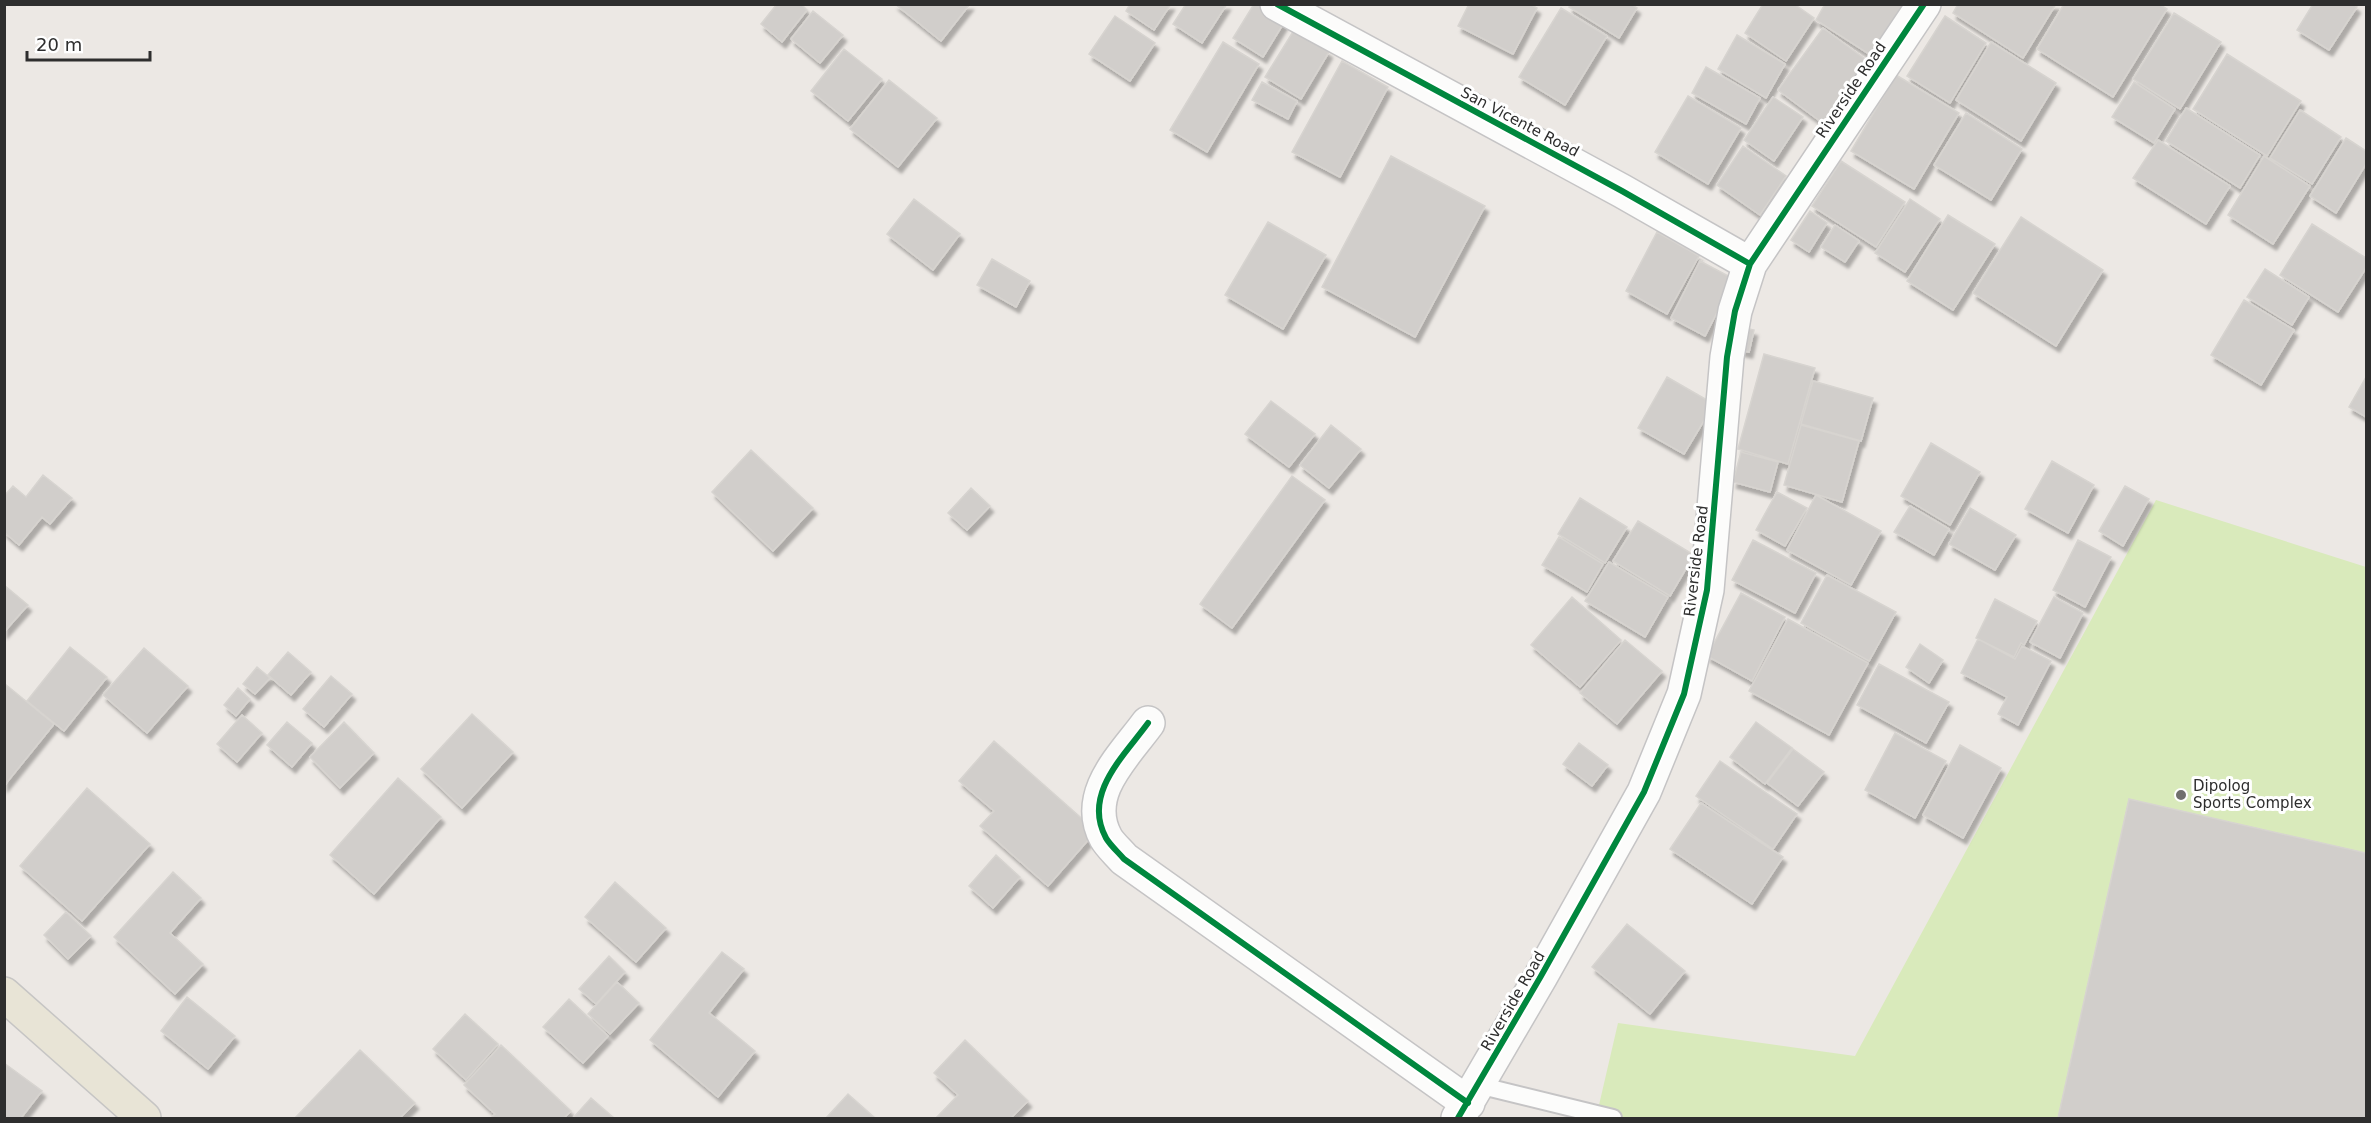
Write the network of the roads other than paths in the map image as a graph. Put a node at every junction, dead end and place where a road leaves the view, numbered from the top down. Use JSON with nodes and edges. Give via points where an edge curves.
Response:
{"nodes":[{"id":1,"x":1277,"y":4,"type":"edge"},
{"id":2,"x":1924,"y":4,"type":"edge"},
{"id":3,"x":1750,"y":264,"type":"junction"},
{"id":4,"x":1148,"y":723,"type":"dead end"},
{"id":5,"x":4,"y":994,"type":"edge"},
{"id":6,"x":1468,"y":1102,"type":"edge"},
{"id":7,"x":144,"y":1119,"type":"edge"},
{"id":8,"x":1613,"y":1119,"type":"edge"}],
"edges":[{"from":1,"to":3,"type":"street","name":"San Vicente Road"},
{"from":2,"to":3,"type":"street","name":"Riverside Road"},
{"from":3,"to":6,"type":"street","name":"Riverside Road","via":[[1735,311],[1727,357],[1707,590],[1684,694],[1644,792]]},
{"from":4,"to":6,"type":"street","via":[[1104,784],[1097,808],[1106,837],[1124,859]]},
{"from":5,"to":7,"type":"main road"},
{"from":6,"to":8,"type":"lane"}]}
